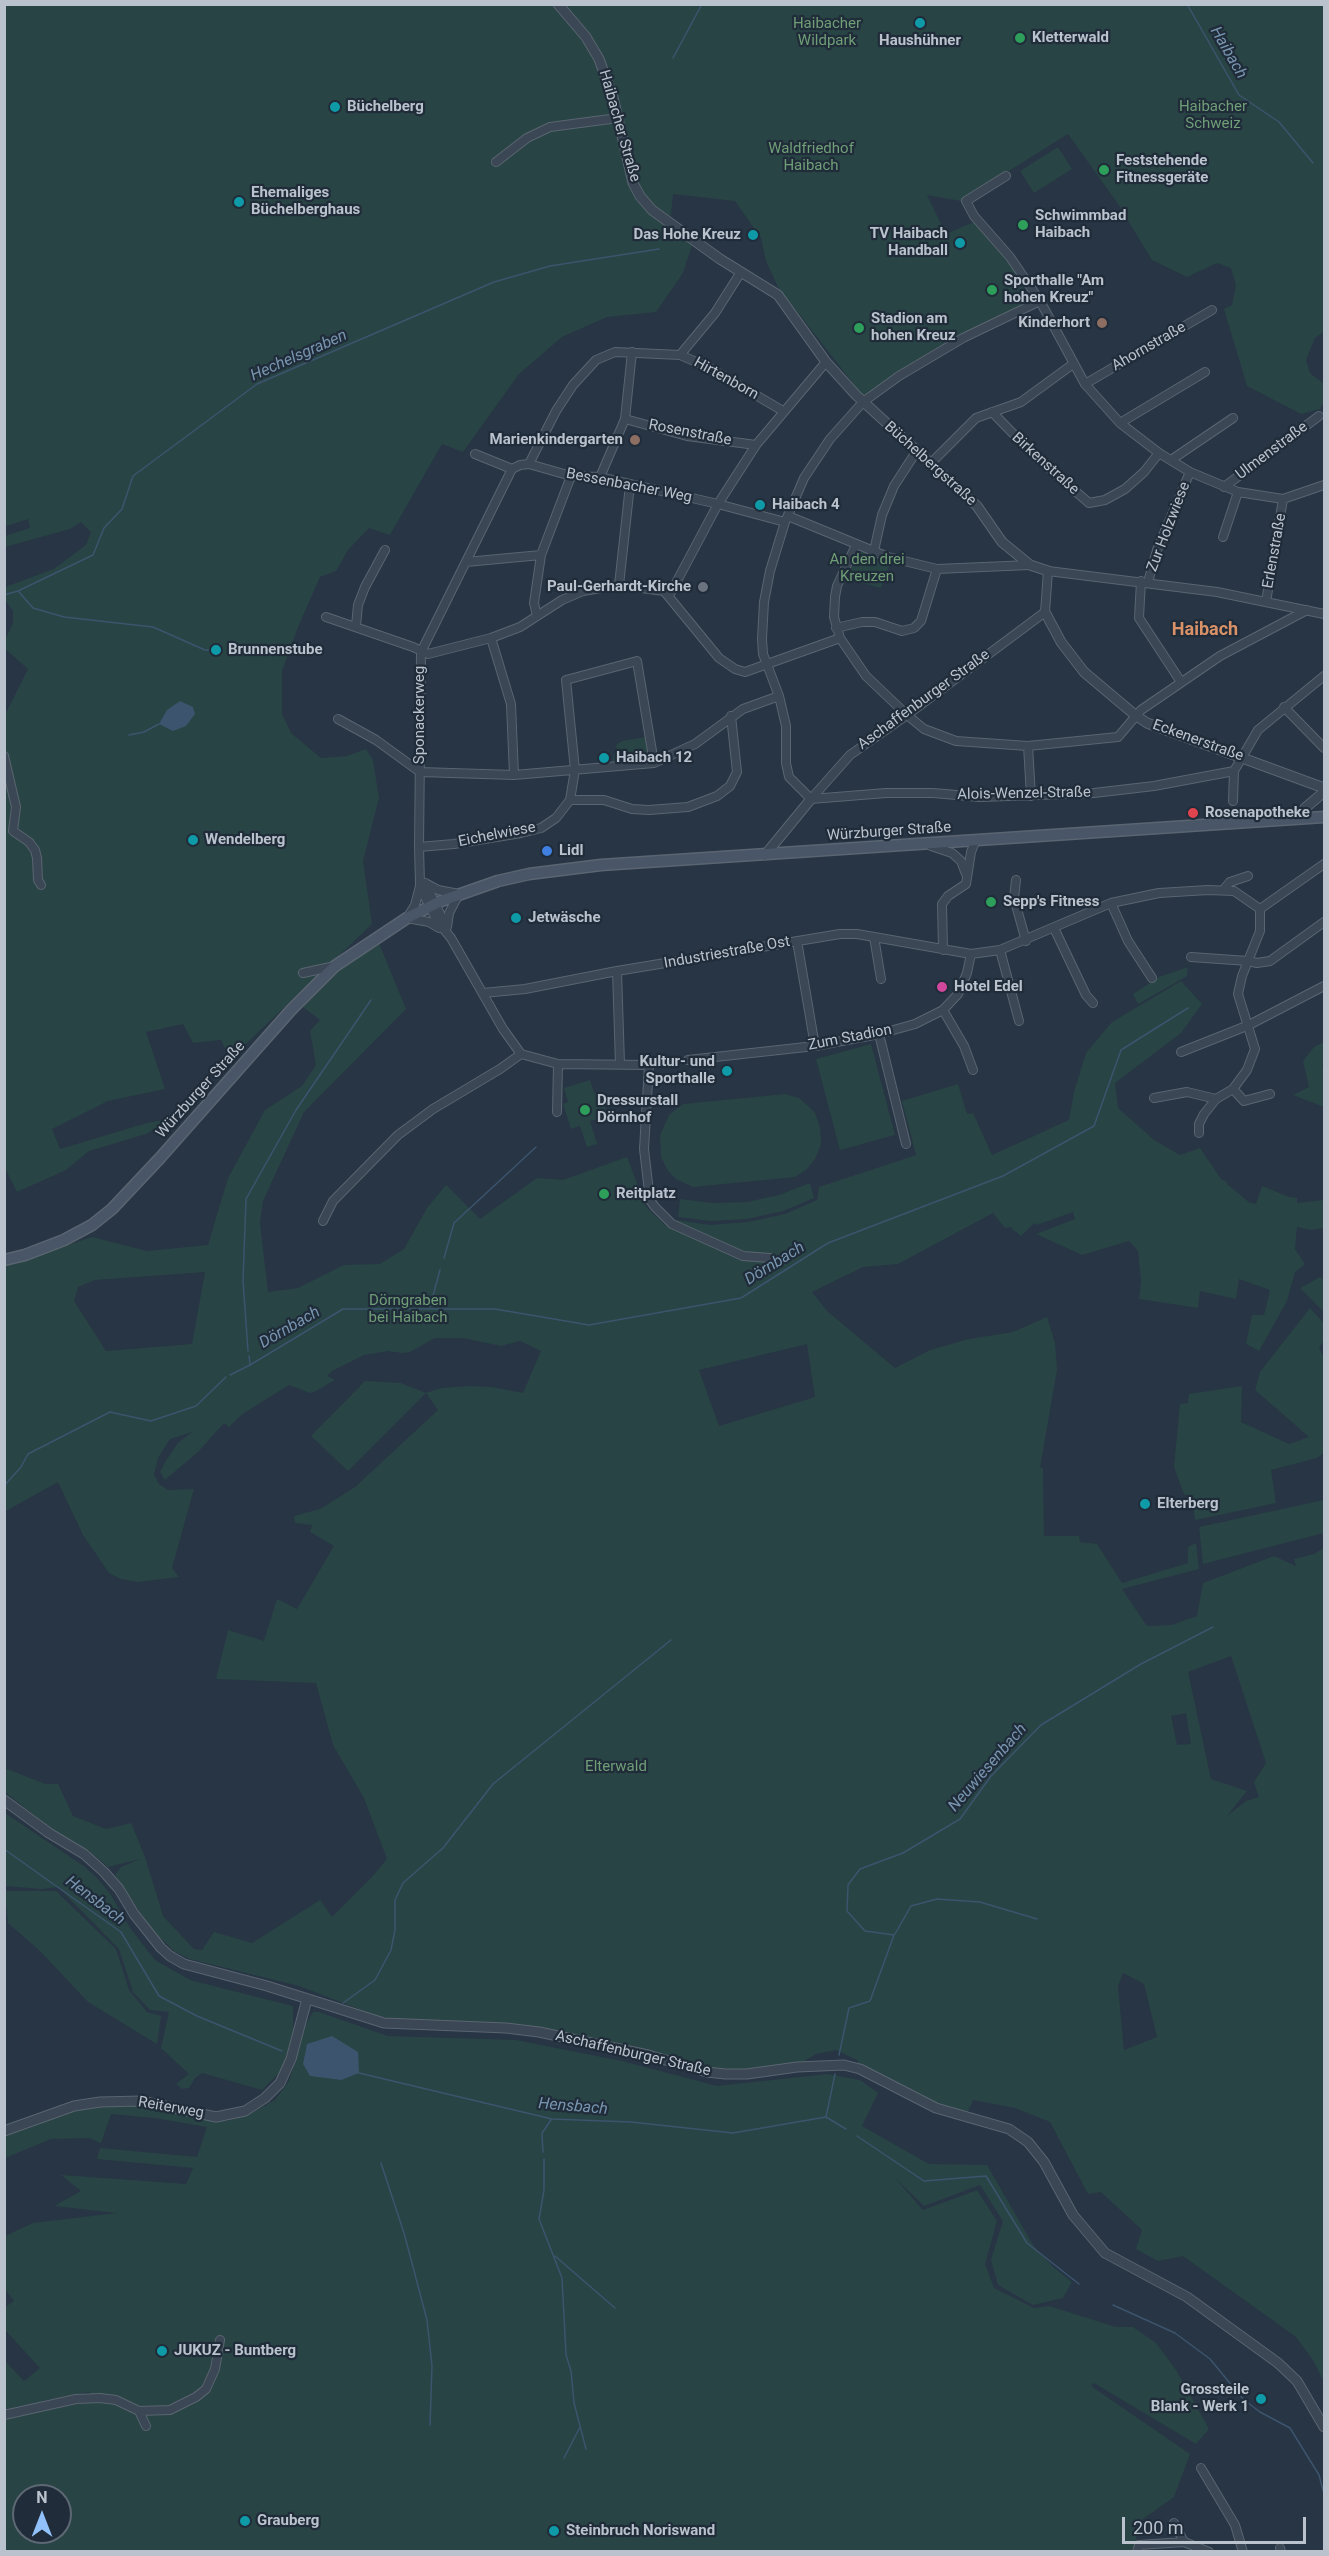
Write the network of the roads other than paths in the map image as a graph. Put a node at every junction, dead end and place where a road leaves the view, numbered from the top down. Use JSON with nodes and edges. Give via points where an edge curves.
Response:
{"nodes":[{"id":1,"x":558,"y":4,"type":"edge"},
{"id":2,"x":618,"y":118,"type":"junction"},
{"id":3,"x":496,"y":162,"type":"dead end"},
{"id":4,"x":1006,"y":176,"type":"dead end"},
{"id":5,"x":660,"y":218,"type":"joint"},
{"id":6,"x":741,"y":272,"type":"junction"},
{"id":7,"x":1040,"y":301,"type":"junction"},
{"id":8,"x":1212,"y":310,"type":"dead end"},
{"id":9,"x":632,"y":352,"type":"junction"},
{"id":10,"x":680,"y":355,"type":"junction"},
{"id":11,"x":826,"y":362,"type":"junction"},
{"id":12,"x":1073,"y":364,"type":"junction"},
{"id":13,"x":1204,"y":372,"type":"dead end"},
{"id":14,"x":1085,"y":384,"type":"junction"},
{"id":15,"x":863,"y":402,"type":"junction"},
{"id":16,"x":783,"y":411,"type":"junction"},
{"id":17,"x":992,"y":412,"type":"junction"},
{"id":18,"x":1319,"y":416,"type":"dead end"},
{"id":19,"x":1233,"y":418,"type":"dead end"},
{"id":20,"x":625,"y":419,"type":"junction"},
{"id":21,"x":1120,"y":423,"type":"junction"},
{"id":22,"x":756,"y":445,"type":"junction"},
{"id":23,"x":916,"y":453,"type":"junction"},
{"id":24,"x":1159,"y":453,"type":"junction"},
{"id":25,"x":475,"y":454,"type":"dead end"},
{"id":26,"x":1171,"y":460,"type":"junction"},
{"id":27,"x":530,"y":464,"type":"junction"},
{"id":28,"x":930,"y":464,"type":"junction"},
{"id":29,"x":512,"y":469,"type":"junction"},
{"id":30,"x":1190,"y":472,"type":"junction"},
{"id":31,"x":571,"y":476,"type":"junction"},
{"id":32,"x":600,"y":477,"type":"junction"},
{"id":33,"x":630,"y":485,"type":"junction"},
{"id":34,"x":1324,"y":485,"type":"edge"},
{"id":35,"x":1224,"y":487,"type":"junction"},
{"id":36,"x":1238,"y":492,"type":"junction"},
{"id":37,"x":1284,"y":499,"type":"junction"},
{"id":38,"x":718,"y":504,"type":"junction"},
{"id":39,"x":787,"y":519,"type":"junction"},
{"id":40,"x":1223,"y":537,"type":"dead end"},
{"id":41,"x":856,"y":545,"type":"junction"},
{"id":42,"x":385,"y":550,"type":"dead end"},
{"id":43,"x":874,"y":551,"type":"junction"},
{"id":44,"x":541,"y":555,"type":"junction"},
{"id":45,"x":466,"y":562,"type":"junction"},
{"id":46,"x":1030,"y":565,"type":"junction"},
{"id":47,"x":937,"y":569,"type":"junction"},
{"id":48,"x":1048,"y":571,"type":"junction"},
{"id":49,"x":1144,"y":581,"type":"junction"},
{"id":50,"x":619,"y":585,"type":"junction"},
{"id":51,"x":669,"y":596,"type":"junction"},
{"id":52,"x":1266,"y":602,"type":"junction"},
{"id":53,"x":1307,"y":610,"type":"junction"},
{"id":54,"x":1045,"y":612,"type":"junction"},
{"id":55,"x":1324,"y":613,"type":"edge"},
{"id":56,"x":326,"y":616,"type":"dead end"},
{"id":57,"x":537,"y":616,"type":"junction"},
{"id":58,"x":356,"y":626,"type":"junction"},
{"id":59,"x":836,"y":628,"type":"junction"},
{"id":60,"x":491,"y":638,"type":"junction"},
{"id":61,"x":840,"y":638,"type":"junction"},
{"id":62,"x":421,"y":652,"type":"junction"},
{"id":63,"x":768,"y":664,"type":"junction"},
{"id":64,"x":1324,"y":676,"type":"edge"},
{"id":65,"x":1181,"y":682,"type":"junction"},
{"id":66,"x":779,"y":696,"type":"junction"},
{"id":67,"x":1284,"y":707,"type":"junction"},
{"id":68,"x":907,"y":715,"type":"junction"},
{"id":69,"x":1135,"y":715,"type":"junction"},
{"id":70,"x":731,"y":716,"type":"junction"},
{"id":71,"x":338,"y":719,"type":"dead end"},
{"id":72,"x":1028,"y":746,"type":"junction"},
{"id":73,"x":1324,"y":748,"type":"edge"},
{"id":74,"x":4,"y":756,"type":"edge"},
{"id":75,"x":1242,"y":756,"type":"junction"},
{"id":76,"x":654,"y":763,"type":"junction"},
{"id":77,"x":575,"y":770,"type":"junction"},
{"id":78,"x":1234,"y":771,"type":"junction"},
{"id":79,"x":420,"y":772,"type":"junction"},
{"id":80,"x":514,"y":775,"type":"junction"},
{"id":81,"x":1324,"y":790,"type":"edge"},
{"id":82,"x":1031,"y":796,"type":"junction"},
{"id":83,"x":570,"y":800,"type":"junction"},
{"id":84,"x":811,"y":800,"type":"junction"},
{"id":85,"x":1233,"y":801,"type":"dead end"},
{"id":86,"x":1324,"y":817,"type":"edge"},
{"id":87,"x":1302,"y":818,"type":"junction"},
{"id":88,"x":787,"y":831,"type":"junction"},
{"id":89,"x":975,"y":842,"type":"junction"},
{"id":90,"x":960,"y":843,"type":"junction"},
{"id":91,"x":927,"y":845,"type":"junction"},
{"id":92,"x":420,"y":847,"type":"junction"},
{"id":93,"x":788,"y":854,"type":"junction"},
{"id":94,"x":765,"y":855,"type":"junction"},
{"id":95,"x":961,"y":861,"type":"junction"},
{"id":96,"x":1324,"y":864,"type":"edge"},
{"id":97,"x":966,"y":875,"type":"junction"},
{"id":98,"x":1248,"y":876,"type":"dead end"},
{"id":99,"x":1016,"y":880,"type":"dead end"},
{"id":100,"x":423,"y":884,"type":"junction"},
{"id":101,"x":41,"y":885,"type":"dead end"},
{"id":102,"x":1223,"y":890,"type":"junction"},
{"id":103,"x":459,"y":894,"type":"junction"},
{"id":104,"x":1111,"y":903,"type":"junction"},
{"id":105,"x":432,"y":905,"type":"junction"},
{"id":106,"x":1260,"y":909,"type":"junction"},
{"id":107,"x":407,"y":918,"type":"junction"},
{"id":108,"x":1324,"y":921,"type":"edge"},
{"id":109,"x":1054,"y":928,"type":"junction"},
{"id":110,"x":446,"y":931,"type":"junction"},
{"id":111,"x":874,"y":938,"type":"junction"},
{"id":112,"x":797,"y":941,"type":"junction"},
{"id":113,"x":1026,"y":941,"type":"junction"},
{"id":114,"x":943,"y":950,"type":"junction"},
{"id":115,"x":1000,"y":950,"type":"junction"},
{"id":116,"x":971,"y":954,"type":"junction"},
{"id":117,"x":1191,"y":957,"type":"dead end"},
{"id":118,"x":1248,"y":961,"type":"junction"},
{"id":119,"x":335,"y":966,"type":"junction"},
{"id":120,"x":617,"y":971,"type":"junction"},
{"id":121,"x":303,"y":973,"type":"dead end"},
{"id":122,"x":1152,"y":978,"type":"dead end"},
{"id":123,"x":881,"y":979,"type":"dead end"},
{"id":124,"x":1324,"y":986,"type":"edge"},
{"id":125,"x":483,"y":993,"type":"junction"},
{"id":126,"x":1093,"y":1003,"type":"dead end"},
{"id":127,"x":943,"y":1010,"type":"junction"},
{"id":128,"x":1019,"y":1021,"type":"dead end"},
{"id":129,"x":1249,"y":1025,"type":"junction"},
{"id":130,"x":879,"y":1034,"type":"junction"},
{"id":131,"x":815,"y":1046,"type":"junction"},
{"id":132,"x":1181,"y":1052,"type":"dead end"},
{"id":133,"x":521,"y":1054,"type":"junction"},
{"id":134,"x":688,"y":1060,"type":"dead end"},
{"id":135,"x":558,"y":1064,"type":"junction"},
{"id":136,"x":620,"y":1064,"type":"junction"},
{"id":137,"x":973,"y":1070,"type":"dead end"},
{"id":138,"x":1233,"y":1089,"type":"junction"},
{"id":139,"x":1270,"y":1094,"type":"dead end"},
{"id":140,"x":1154,"y":1098,"type":"dead end"},
{"id":141,"x":1216,"y":1099,"type":"junction"},
{"id":142,"x":556,"y":1112,"type":"dead end"},
{"id":143,"x":1199,"y":1133,"type":"dead end"},
{"id":144,"x":906,"y":1144,"type":"dead end"},
{"id":145,"x":323,"y":1221,"type":"dead end"},
{"id":146,"x":770,"y":1258,"type":"dead end"},
{"id":147,"x":4,"y":1260,"type":"edge"},
{"id":148,"x":4,"y":1800,"type":"edge"},
{"id":149,"x":307,"y":2000,"type":"junction"},
{"id":150,"x":4,"y":2131,"type":"edge"},
{"id":151,"x":220,"y":2340,"type":"dead end"},
{"id":152,"x":139,"y":2411,"type":"junction"},
{"id":153,"x":4,"y":2415,"type":"edge"},
{"id":154,"x":146,"y":2426,"type":"dead end"},
{"id":155,"x":1324,"y":2427,"type":"edge"},
{"id":156,"x":1201,"y":2468,"type":"dead end"},
{"id":157,"x":1174,"y":2523,"type":"dead end"},
{"id":158,"x":1185,"y":2542,"type":"junction"},
{"id":159,"x":1147,"y":2548,"type":"edge"},
{"id":160,"x":1137,"y":2552,"type":"edge"},
{"id":161,"x":1209,"y":2552,"type":"edge"},
{"id":162,"x":1243,"y":2552,"type":"edge"}],
"edges":[{"from":1,"to":2,"type":"street","name":"Haibacher Straße","via":[[599,59]]},
{"from":2,"to":3,"type":"street","via":[[550,127],[527,138]]},
{"from":2,"to":5,"type":"street","name":"Haibacher Straße","via":[[633,183]]},
{"from":4,"to":7,"type":"street","via":[[966,201]]},
{"from":5,"to":6,"type":"street","name":"Büchelbergstraße"},
{"from":6,"to":10,"type":"street","via":[[715,313]]},
{"from":6,"to":11,"type":"street","name":"Büchelbergstraße","via":[[778,295]]},
{"from":7,"to":12,"type":"street"},
{"from":7,"to":15,"type":"street","via":[[913,366]]},
{"from":8,"to":14,"type":"street","name":"Ahornstraße"},
{"from":9,"to":10,"type":"street","name":"Hirtenborn"},
{"from":9,"to":20,"type":"street"},
{"from":9,"to":27,"type":"street","name":"Hirtenborn","via":[[615,352],[596,360],[555,411]]},
{"from":10,"to":16,"type":"street","name":"Hirtenborn"},
{"from":11,"to":15,"type":"street","name":"Büchelbergstraße"},
{"from":11,"to":16,"type":"street"},
{"from":12,"to":14,"type":"street"},
{"from":12,"to":17,"type":"street","via":[[1021,402]]},
{"from":13,"to":21,"type":"street"},
{"from":14,"to":21,"type":"street"},
{"from":15,"to":23,"type":"street","name":"Büchelbergstraße"},
{"from":15,"to":39,"type":"street","via":[[830,439],[804,478]]},
{"from":16,"to":22,"type":"street"},
{"from":17,"to":24,"type":"street","name":"Birkenstraße","via":[[1041,462],[1089,502],[1105,500],[1125,489]]},
{"from":17,"to":28,"type":"street","via":[[976,418]]},
{"from":18,"to":35,"type":"street","name":"Ulmenstraße"},
{"from":19,"to":26,"type":"street"},
{"from":20,"to":22,"type":"street","name":"Rosenstraße","via":[[687,436]]},
{"from":20,"to":32,"type":"street"},
{"from":21,"to":24,"type":"street"},
{"from":22,"to":38,"type":"street"},
{"from":23,"to":28,"type":"street","name":"Büchelbergstraße"},
{"from":23,"to":43,"type":"street","via":[[894,486]]},
{"from":24,"to":26,"type":"street"},
{"from":25,"to":29,"type":"street"},
{"from":26,"to":30,"type":"street"},
{"from":27,"to":29,"type":"street"},
{"from":27,"to":31,"type":"street","name":"Bessenbacher Weg"},
{"from":28,"to":46,"type":"street","name":"Büchelbergstraße","via":[[977,506],[1002,542]]},
{"from":29,"to":45,"type":"street","name":"Sponackerweg"},
{"from":30,"to":35,"type":"street"},
{"from":30,"to":49,"type":"street","name":"Zur Holzwiese"},
{"from":31,"to":32,"type":"street","name":"Bessenbacher Weg"},
{"from":31,"to":44,"type":"street"},
{"from":32,"to":33,"type":"street","name":"Bessenbacher Weg"},
{"from":33,"to":38,"type":"street","name":"Bessenbacher Weg"},
{"from":33,"to":50,"type":"street"},
{"from":34,"to":37,"type":"street"},
{"from":35,"to":36,"type":"street"},
{"from":36,"to":37,"type":"street"},
{"from":36,"to":40,"type":"street"},
{"from":37,"to":52,"type":"street","name":"Erlenstraße"},
{"from":38,"to":39,"type":"street","name":"Bessenbacher Weg"},
{"from":38,"to":51,"type":"street"},
{"from":39,"to":41,"type":"street","name":"Bessenbacher Weg"},
{"from":39,"to":63,"type":"street","via":[[764,602],[763,654]]},
{"from":41,"to":43,"type":"street","name":"Bessenbacher Weg"},
{"from":41,"to":59,"type":"street","via":[[837,586]]},
{"from":42,"to":58,"type":"street","via":[[358,605]]},
{"from":43,"to":47,"type":"street","name":"Bessenbacher Weg","via":[[904,563]]},
{"from":44,"to":45,"type":"street"},
{"from":44,"to":57,"type":"street","via":[[534,603]]},
{"from":45,"to":62,"type":"street","name":"Sponackerweg"},
{"from":46,"to":47,"type":"street","name":"Bessenbacher Weg"},
{"from":46,"to":48,"type":"street","name":"Büchelbergstraße"},
{"from":47,"to":59,"type":"street","via":[[921,621],[914,628],[902,631],[874,622]]},
{"from":48,"to":49,"type":"street","name":"Büchelbergstraße"},
{"from":48,"to":54,"type":"street"},
{"from":49,"to":52,"type":"street","name":"Büchelbergstraße"},
{"from":49,"to":65,"type":"street","name":"Zur Holzwiese","via":[[1139,618]]},
{"from":50,"to":51,"type":"street","via":[[664,591]]},
{"from":50,"to":57,"type":"street","via":[[583,591]]},
{"from":51,"to":63,"type":"street","via":[[705,644],[735,669],[745,672]]},
{"from":52,"to":53,"type":"street","name":"Büchelbergstraße"},
{"from":53,"to":55,"type":"street","name":"Büchelbergstraße"},
{"from":53,"to":65,"type":"street","via":[[1220,656]]},
{"from":54,"to":68,"type":"street","name":"Aschaffenburger Straße"},
{"from":54,"to":69,"type":"street","name":"Eckenerstraße","via":[[1084,672]]},
{"from":56,"to":58,"type":"street"},
{"from":57,"to":60,"type":"street"},
{"from":58,"to":62,"type":"street"},
{"from":59,"to":61,"type":"street"},
{"from":60,"to":62,"type":"street","via":[[428,654]]},
{"from":60,"to":80,"type":"street","via":[[511,704]]},
{"from":61,"to":63,"type":"street"},
{"from":61,"to":68,"type":"street","via":[[866,676]]},
{"from":62,"to":79,"type":"street","name":"Sponackerweg"},
{"from":63,"to":66,"type":"street"},
{"from":64,"to":67,"type":"street"},
{"from":65,"to":69,"type":"street"},
{"from":66,"to":70,"type":"street"},
{"from":66,"to":84,"type":"street","via":[[786,726],[789,777]]},
{"from":67,"to":73,"type":"street"},
{"from":67,"to":75,"type":"street","via":[[1258,730]]},
{"from":68,"to":72,"type":"street","via":[[924,729],[956,741]]},
{"from":68,"to":84,"type":"street","name":"Aschaffenburger Straße","via":[[850,754]]},
{"from":69,"to":72,"type":"street","via":[[1118,737]]},
{"from":69,"to":75,"type":"street","name":"Eckenerstraße","via":[[1147,723]]},
{"from":70,"to":76,"type":"street","via":[[695,744]]},
{"from":70,"to":83,"type":"street","via":[[738,772],[730,786],[717,796],[688,807],[649,810],[604,800]]},
{"from":71,"to":79,"type":"street"},
{"from":72,"to":82,"type":"street"},
{"from":74,"to":101,"type":"street","via":[[16,807],[14,831],[35,850]]},
{"from":75,"to":78,"type":"street"},
{"from":75,"to":81,"type":"street","name":"Eckenerstraße"},
{"from":76,"to":77,"type":"street"},
{"from":76,"to":77,"type":"street","via":[[637,662],[566,680]]},
{"from":77,"to":80,"type":"street"},
{"from":77,"to":83,"type":"street"},
{"from":78,"to":82,"type":"street","name":"Alois-Wenzel-Straße","via":[[1154,786]]},
{"from":78,"to":85,"type":"street"},
{"from":79,"to":80,"type":"street"},
{"from":79,"to":92,"type":"street","name":"Sponackerweg"},
{"from":81,"to":87,"type":"street","via":[[1305,808]]},
{"from":82,"to":84,"type":"street","name":"Alois-Wenzel-Straße","via":[[886,794]]},
{"from":83,"to":92,"type":"street","name":"Eichelwiese","via":[[556,818],[541,828]]},
{"from":84,"to":88,"type":"street","name":"Aschaffenburger Straße"},
{"from":86,"to":87,"type":"main road","name":"Würzburger Straße"},
{"from":87,"to":89,"type":"main road","name":"Würzburger Straße"},
{"from":88,"to":93,"type":"street"},
{"from":88,"to":94,"type":"street","name":"Aschaffenburger Straße"},
{"from":89,"to":90,"type":"main road","name":"Würzburger Straße"},
{"from":89,"to":97,"type":"street"},
{"from":90,"to":91,"type":"main road","name":"Würzburger Straße"},
{"from":90,"to":95,"type":"street"},
{"from":91,"to":93,"type":"main road","name":"Würzburger Straße"},
{"from":91,"to":95,"type":"street","via":[[952,853]]},
{"from":92,"to":100,"type":"street","name":"Sponackerweg"},
{"from":93,"to":94,"type":"main road","name":"Würzburger Straße"},
{"from":94,"to":103,"type":"main road","name":"Würzburger Straße","via":[[601,865],[529,874]]},
{"from":95,"to":97,"type":"street"},
{"from":96,"to":106,"type":"street"},
{"from":97,"to":114,"type":"street","via":[[966,884],[942,904]]},
{"from":98,"to":102,"type":"street","via":[[1230,882]]},
{"from":99,"to":113,"type":"street","via":[[1014,898]]},
{"from":100,"to":103,"type":"street"},
{"from":100,"to":105,"type":"street","name":"Sponackerweg"},
{"from":100,"to":107,"type":"street"},
{"from":102,"to":104,"type":"street","name":"Industriestraße Ost","via":[[1159,893]]},
{"from":102,"to":106,"type":"street","via":[[1234,891]]},
{"from":103,"to":105,"type":"main road","name":"Würzburger Straße"},
{"from":103,"to":110,"type":"street","via":[[449,913]]},
{"from":104,"to":109,"type":"street","name":"Industriestraße Ost"},
{"from":104,"to":122,"type":"street","via":[[1128,941]]},
{"from":105,"to":107,"type":"main road","name":"Würzburger Straße"},
{"from":105,"to":110,"type":"street"},
{"from":106,"to":118,"type":"street","via":[[1260,931]]},
{"from":107,"to":110,"type":"street","via":[[429,922]]},
{"from":107,"to":119,"type":"main road","name":"Würzburger Straße"},
{"from":108,"to":118,"type":"street","via":[[1278,957],[1257,963]]},
{"from":109,"to":113,"type":"street","name":"Industriestraße Ost"},
{"from":109,"to":126,"type":"street"},
{"from":110,"to":125,"type":"street"},
{"from":111,"to":112,"type":"street","name":"Industriestraße Ost","via":[[840,934]]},
{"from":111,"to":114,"type":"street","name":"Industriestraße Ost"},
{"from":111,"to":123,"type":"street"},
{"from":112,"to":120,"type":"street","name":"Industriestraße Ost"},
{"from":112,"to":131,"type":"street"},
{"from":113,"to":115,"type":"street","name":"Industriestraße Ost"},
{"from":114,"to":116,"type":"street","name":"Industriestraße Ost"},
{"from":115,"to":116,"type":"street","name":"Industriestraße Ost"},
{"from":115,"to":128,"type":"street"},
{"from":116,"to":127,"type":"street","name":"Zum Stadion","via":[[968,973],[958,993]]},
{"from":117,"to":118,"type":"street"},
{"from":118,"to":129,"type":"street","via":[[1238,993]]},
{"from":119,"to":121,"type":"street"},
{"from":119,"to":147,"type":"main road","name":"Würzburger Straße","via":[[112,1209],[64,1240]]},
{"from":120,"to":125,"type":"street","name":"Industriestraße Ost"},
{"from":120,"to":136,"type":"street"},
{"from":124,"to":129,"type":"street"},
{"from":125,"to":133,"type":"street"},
{"from":127,"to":130,"type":"street","name":"Zum Stadion","via":[[915,1024]]},
{"from":127,"to":137,"type":"street"},
{"from":129,"to":132,"type":"street"},
{"from":129,"to":138,"type":"street","via":[[1255,1049],[1247,1070]]},
{"from":130,"to":131,"type":"street","name":"Zum Stadion"},
{"from":130,"to":144,"type":"street"},
{"from":131,"to":134,"type":"street","name":"Zum Stadion"},
{"from":133,"to":135,"type":"street"},
{"from":133,"to":145,"type":"street","via":[[398,1135],[333,1201]]},
{"from":135,"to":136,"type":"street"},
{"from":135,"to":142,"type":"street"},
{"from":136,"to":146,"type":"street","via":[[649,1065],[644,1135],[650,1200],[672,1224],[743,1256]]},
{"from":138,"to":139,"type":"street","via":[[1244,1101]]},
{"from":138,"to":141,"type":"street"},
{"from":140,"to":141,"type":"street","via":[[1187,1092]]},
{"from":141,"to":143,"type":"street","via":[[1199,1124]]},
{"from":148,"to":149,"type":"street","name":"Aschaffenburger Straße","via":[[105,1872],[170,1956]]},
{"from":149,"to":150,"type":"street","name":"Reiterweg","via":[[291,2059],[280,2082],[245,2111],[216,2117],[141,2101],[100,2102],[74,2106]]},
{"from":149,"to":155,"type":"street","name":"Aschaffenburger Straße","via":[[384,2023],[539,2032],[707,2072],[747,2074],[844,2065],[860,2069],[936,2108],[1009,2129],[1028,2142],[1044,2162],[1073,2215],[1105,2253],[1186,2297],[1278,2363],[1297,2381]]},
{"from":151,"to":152,"type":"street","via":[[215,2369],[206,2389],[170,2410]]},
{"from":152,"to":153,"type":"street","via":[[116,2400],[99,2398],[75,2399]]},
{"from":152,"to":154,"type":"street"},
{"from":156,"to":162,"type":"street","via":[[1235,2525]]},
{"from":157,"to":158,"type":"street"},
{"from":158,"to":159,"type":"street"},
{"from":158,"to":161,"type":"street"},
{"from":159,"to":160,"type":"street","via":[[1139,2545]]}]}
